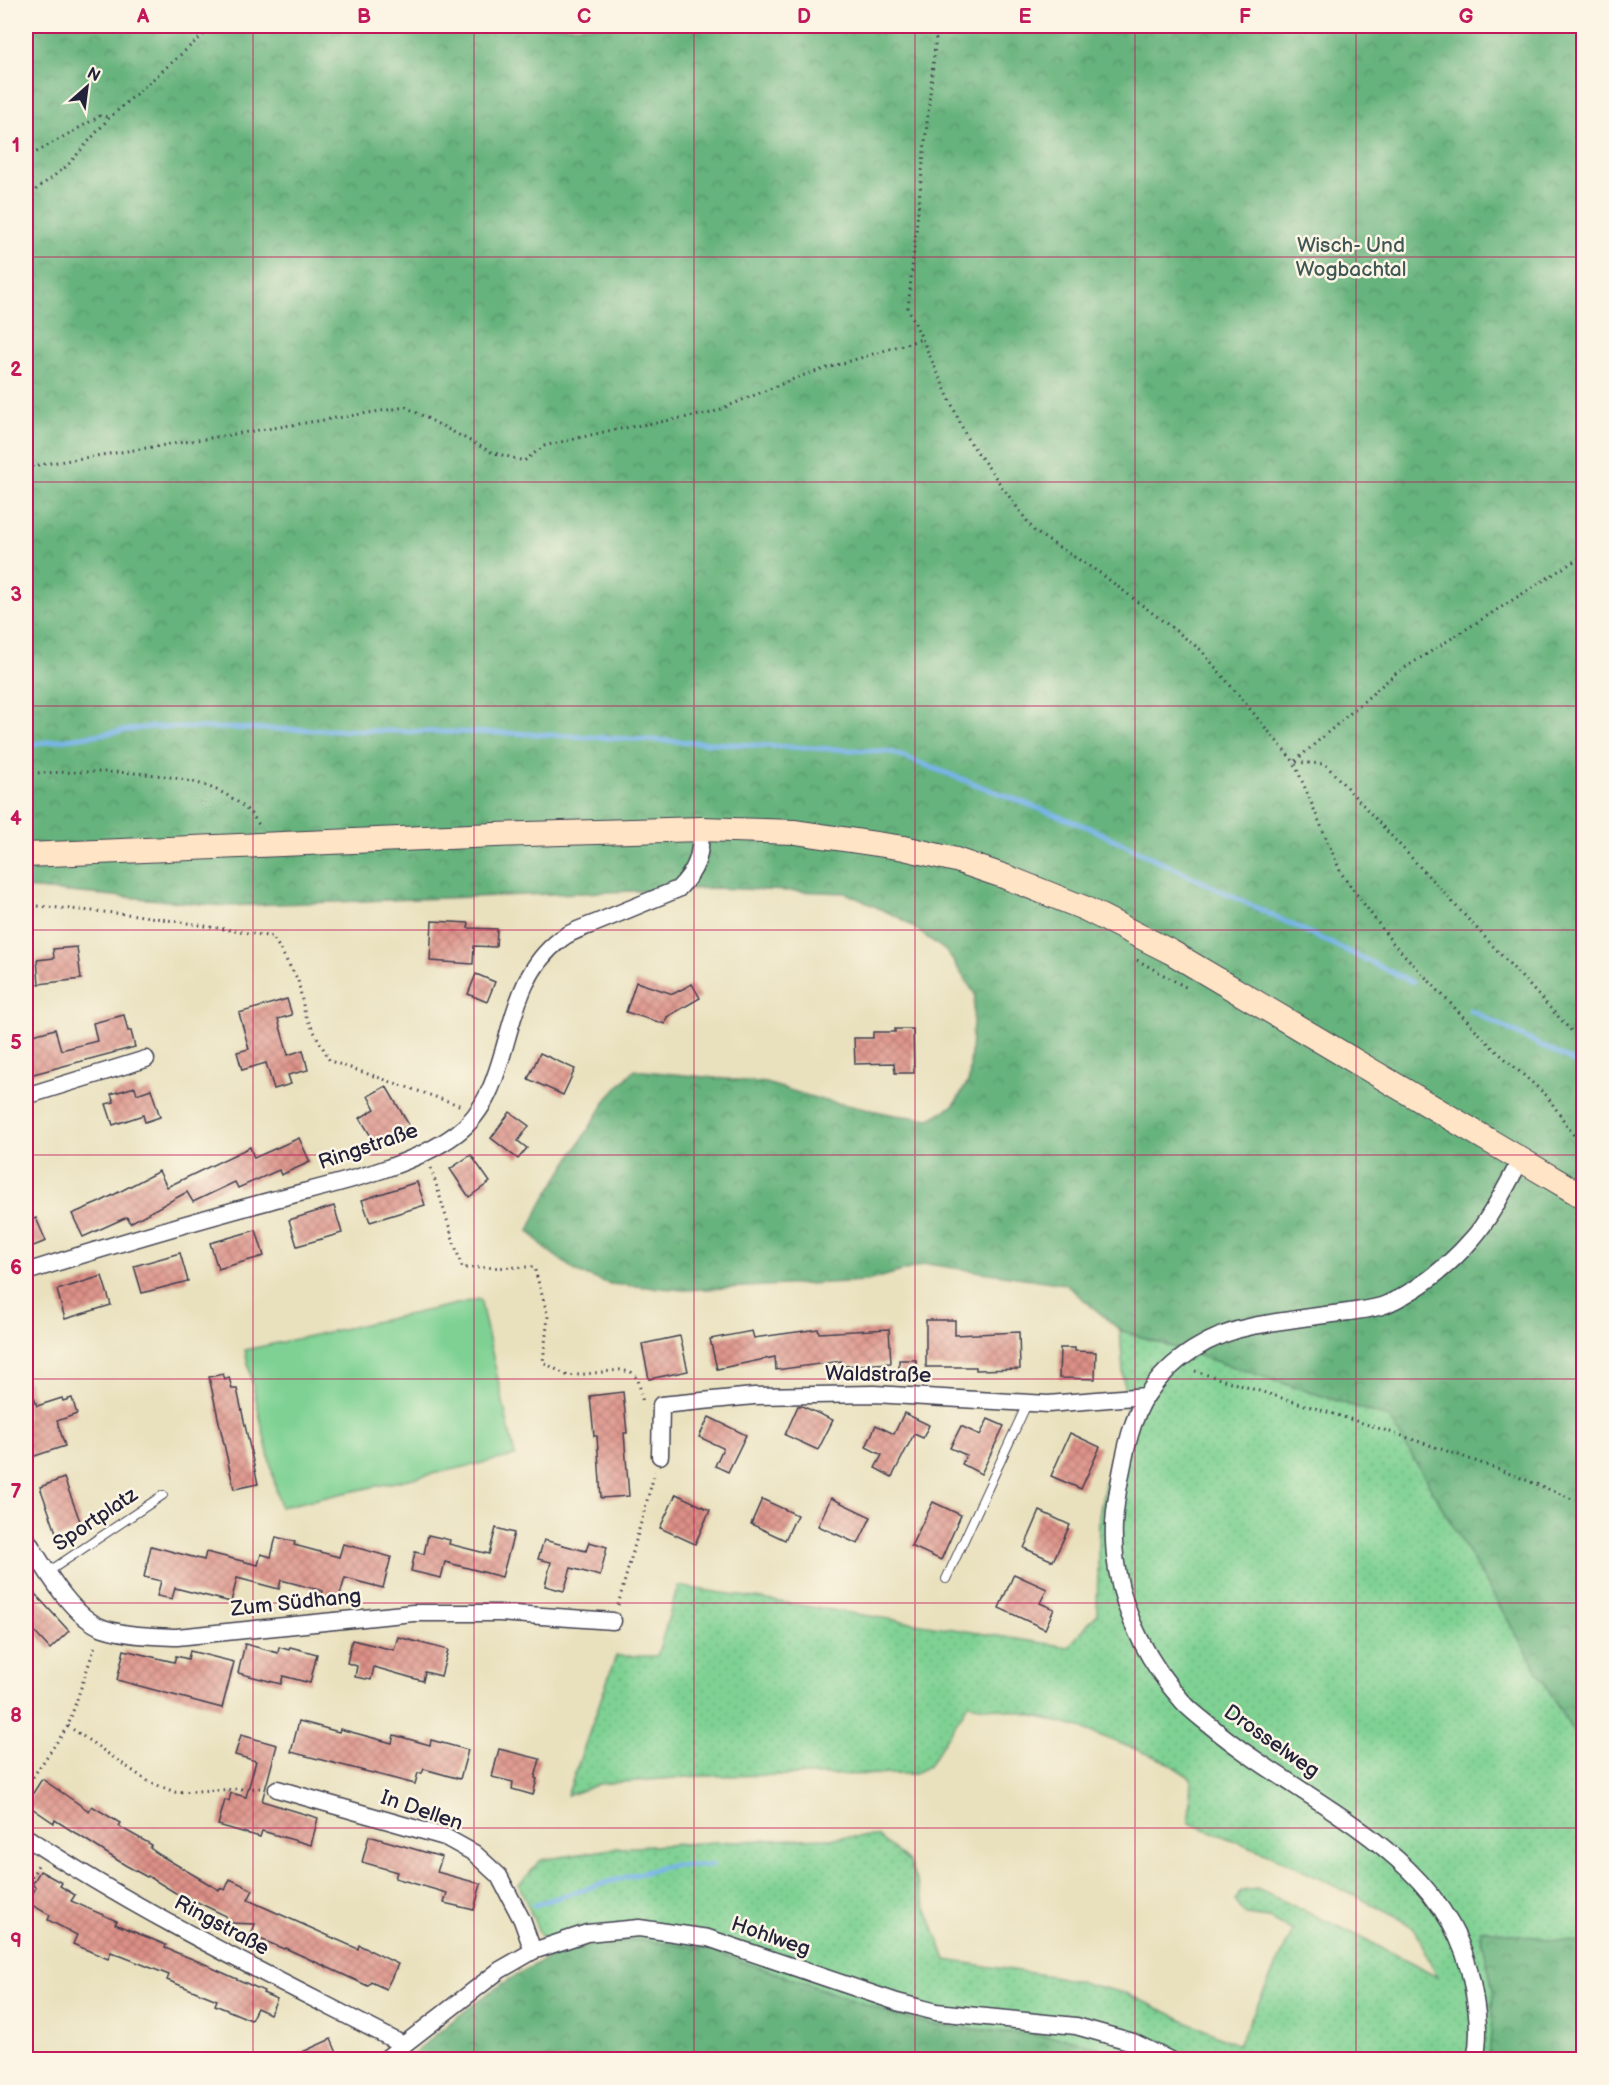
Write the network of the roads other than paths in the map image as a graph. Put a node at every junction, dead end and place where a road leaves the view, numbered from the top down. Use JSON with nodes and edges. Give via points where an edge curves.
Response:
{"nodes":[{"id":1,"x":701,"y":829,"type":"junction"},
{"id":2,"x":26,"y":855,"type":"edge"},
{"id":3,"x":146,"y":1059,"type":"dead end"},
{"id":4,"x":26,"y":1096,"type":"edge"},
{"id":5,"x":1520,"y":1161,"type":"junction"},
{"id":6,"x":1584,"y":1197,"type":"edge"},
{"id":7,"x":26,"y":1272,"type":"edge"},
{"id":8,"x":1146,"y":1396,"type":"junction"},
{"id":9,"x":1027,"y":1404,"type":"junction"},
{"id":10,"x":660,"y":1456,"type":"road end"},
{"id":11,"x":163,"y":1495,"type":"dead end"},
{"id":12,"x":26,"y":1538,"type":"edge"},
{"id":13,"x":48,"y":1572,"type":"junction"},
{"id":14,"x":946,"y":1579,"type":"dead end"},
{"id":15,"x":613,"y":1621,"type":"road end"},
{"id":16,"x":277,"y":1789,"type":"road end"},
{"id":17,"x":26,"y":1837,"type":"edge"},
{"id":18,"x":534,"y":1951,"type":"junction"},
{"id":19,"x":402,"y":2044,"type":"junction"},
{"id":20,"x":384,"y":2060,"type":"edge"},
{"id":21,"x":1170,"y":2060,"type":"edge"},
{"id":22,"x":1475,"y":2060,"type":"edge"}],
"edges":[{"from":1,"to":2,"type":"main road"},
{"from":1,"to":5,"type":"main road","via":[[795,832],[904,848],[966,864],[1084,908],[1171,952]]},
{"from":1,"to":7,"type":"street","name":"Ringstraße","via":[[701,847],[692,875],[678,889],[561,938],[541,959],[526,980],[516,1005],[491,1089],[457,1134],[381,1170]]},
{"from":3,"to":4,"type":"street"},
{"from":5,"to":6,"type":"main road"},
{"from":5,"to":8,"type":"street","via":[[1475,1236],[1419,1287],[1383,1306],[1249,1327],[1219,1336],[1173,1364]]},
{"from":8,"to":9,"type":"street","name":"Waldstraße"},
{"from":8,"to":22,"type":"street","name":"Drosselweg","via":[[1125,1451],[1114,1507],[1112,1541],[1128,1613],[1153,1663],[1184,1703],[1239,1750],[1396,1856],[1430,1891],[1455,1930],[1470,1971],[1478,2015]]},
{"from":9,"to":10,"type":"street","name":"Waldstraße","via":[[874,1394],[754,1396],[661,1405]]},
{"from":9,"to":14,"type":"lane"},
{"from":11,"to":13,"type":"lane","name":"Sportplatz"},
{"from":12,"to":13,"type":"street","name":"Zum Südhang"},
{"from":13,"to":15,"type":"street","name":"Zum Südhang","via":[[83,1615],[102,1627],[140,1636],[177,1637],[413,1613],[499,1613]]},
{"from":16,"to":18,"type":"street","name":"In Dellen","via":[[445,1837],[474,1853],[499,1876]]},
{"from":17,"to":19,"type":"street","name":"Ringstraße","via":[[177,1927]]},
{"from":18,"to":19,"type":"street","name":"Hohlweg","via":[[500,1970]]},
{"from":18,"to":21,"type":"street","name":"Hohlweg","via":[[587,1933],[639,1928],[708,1938],[897,2002],[936,2012],[1076,2026],[1134,2042]]},
{"from":19,"to":20,"type":"street","name":"Hohlweg"}]}
